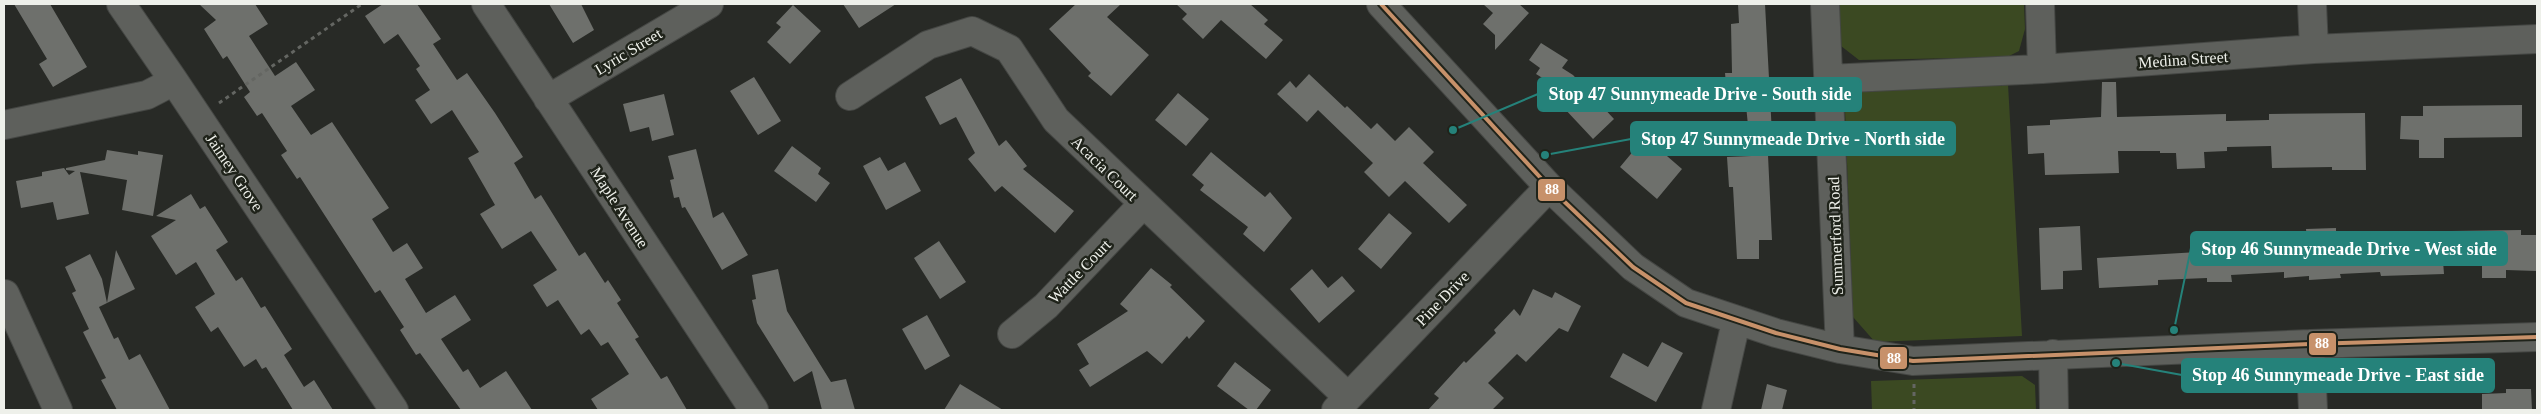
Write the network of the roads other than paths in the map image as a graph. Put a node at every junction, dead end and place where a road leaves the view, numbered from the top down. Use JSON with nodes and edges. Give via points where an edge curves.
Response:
{"nodes":[{"id":1,"x":121,"y":4,"type":"edge"},
{"id":2,"x":486,"y":4,"type":"edge"},
{"id":3,"x":709,"y":4,"type":"edge"},
{"id":4,"x":1382,"y":4,"type":"edge"},
{"id":5,"x":1825,"y":4,"type":"edge"},
{"id":6,"x":2040,"y":4,"type":"edge"},
{"id":7,"x":2312,"y":4,"type":"edge"},
{"id":8,"x":2537,"y":40,"type":"edge"},
{"id":9,"x":2314,"y":49,"type":"junction"},
{"id":10,"x":2042,"y":69,"type":"junction"},
{"id":11,"x":1828,"y":80,"type":"junction"},
{"id":12,"x":174,"y":81,"type":"junction"},
{"id":13,"x":850,"y":96,"type":"dead end"},
{"id":14,"x":548,"y":99,"type":"junction"},
{"id":15,"x":4,"y":125,"type":"edge"},
{"id":16,"x":1549,"y":187,"type":"junction"},
{"id":17,"x":1143,"y":204,"type":"junction"},
{"id":18,"x":6,"y":294,"type":"dead end"},
{"id":19,"x":1736,"y":322,"type":"junction"},
{"id":20,"x":1012,"y":334,"type":"dead end"},
{"id":21,"x":2537,"y":337,"type":"edge"},
{"id":22,"x":2310,"y":344,"type":"junction"},
{"id":23,"x":1840,"y":348,"type":"junction"},
{"id":24,"x":2053,"y":354,"type":"junction"},
{"id":25,"x":1342,"y":404,"type":"edge"},
{"id":26,"x":58,"y":410,"type":"edge"},
{"id":27,"x":394,"y":410,"type":"edge"},
{"id":28,"x":754,"y":410,"type":"edge"},
{"id":29,"x":1716,"y":410,"type":"edge"},
{"id":30,"x":2054,"y":410,"type":"edge"},
{"id":31,"x":2313,"y":410,"type":"edge"}],
"edges":[{"from":1,"to":12,"type":"street","name":"Jaimey Grove"},
{"from":2,"to":14,"type":"street","name":"Maple Avenue"},
{"from":3,"to":14,"type":"street","name":"Lyric Street"},
{"from":4,"to":16,"type":"street"},
{"from":5,"to":11,"type":"street","name":"Summerford Road"},
{"from":6,"to":10,"type":"street"},
{"from":7,"to":9,"type":"street"},
{"from":8,"to":9,"type":"street","name":"Medina Street"},
{"from":9,"to":10,"type":"street","name":"Medina Street"},
{"from":10,"to":11,"type":"street","name":"Medina Street"},
{"from":11,"to":23,"type":"street","name":"Summerford Road"},
{"from":12,"to":15,"type":"street","via":[[147,95]]},
{"from":12,"to":27,"type":"street","name":"Jaimey Grove"},
{"from":13,"to":17,"type":"street","name":"Acacia Court","via":[[928,44],[972,31],[1009,48],[1056,120]]},
{"from":14,"to":28,"type":"street","name":"Maple Avenue"},
{"from":16,"to":19,"type":"street","via":[[1633,267],[1686,303]]},
{"from":16,"to":25,"type":"street","name":"Pine Drive"},
{"from":17,"to":20,"type":"street","name":"Wattle Court","via":[[1046,306]]},
{"from":17,"to":25,"type":"street","name":"Acacia Court"},
{"from":18,"to":26,"type":"street"},
{"from":19,"to":23,"type":"street"},
{"from":19,"to":29,"type":"street"},
{"from":21,"to":22,"type":"street"},
{"from":22,"to":24,"type":"street"},
{"from":22,"to":31,"type":"street"},
{"from":23,"to":24,"type":"street","via":[[1913,361]]},
{"from":24,"to":30,"type":"street"}]}
